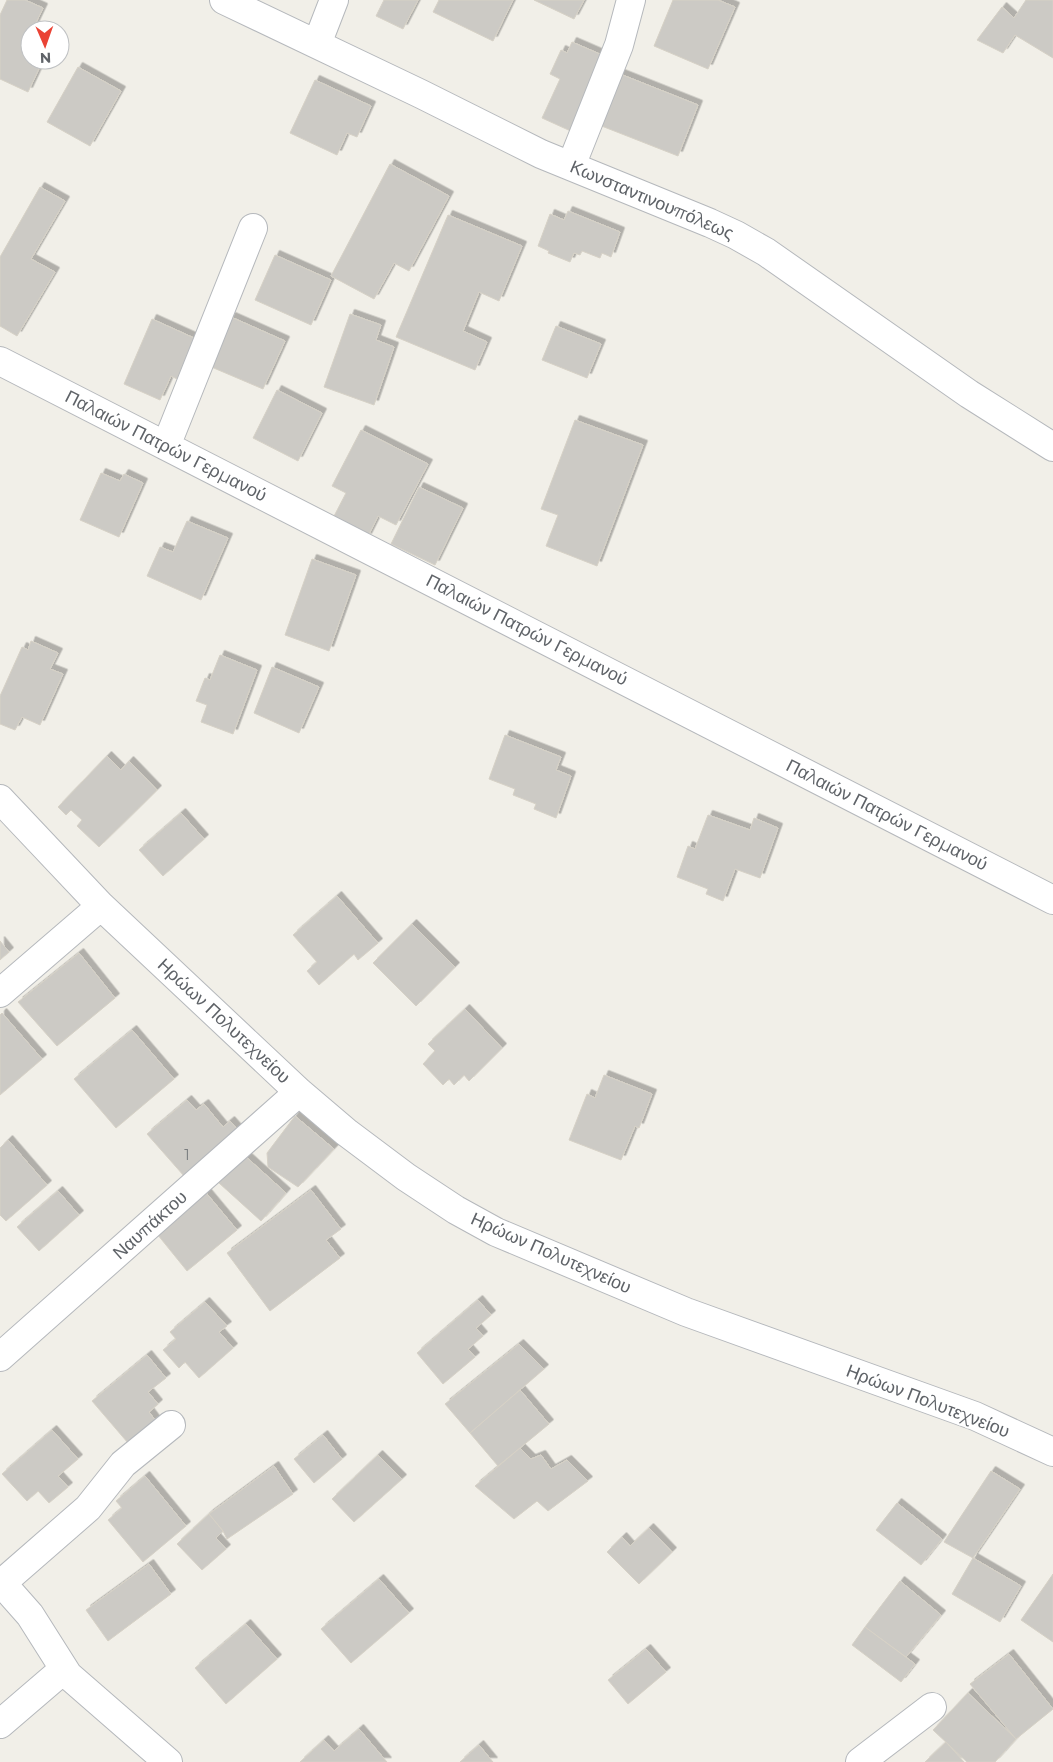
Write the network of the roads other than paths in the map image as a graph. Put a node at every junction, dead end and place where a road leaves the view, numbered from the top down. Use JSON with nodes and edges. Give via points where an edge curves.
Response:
{"nodes":[{"id":1,"x":224,"y":0,"type":"edge"},
{"id":2,"x":334,"y":0,"type":"edge"},
{"id":3,"x":631,"y":0,"type":"edge"},
{"id":4,"x":316,"y":44,"type":"junction"},
{"id":5,"x":571,"y":166,"type":"junction"},
{"id":6,"x":253,"y":228,"type":"dead end"},
{"id":7,"x":0,"y":361,"type":"edge"},
{"id":8,"x":166,"y":446,"type":"junction"},
{"id":9,"x":1053,"y":448,"type":"edge"},
{"id":10,"x":0,"y":799,"type":"edge"},
{"id":11,"x":1053,"y":900,"type":"edge"},
{"id":12,"x":101,"y":906,"type":"junction"},
{"id":13,"x":0,"y":993,"type":"edge"},
{"id":14,"x":299,"y":1092,"type":"junction"},
{"id":15,"x":0,"y":1357,"type":"edge"},
{"id":16,"x":171,"y":1425,"type":"dead end"},
{"id":17,"x":1053,"y":1452,"type":"edge"},
{"id":18,"x":1,"y":1582,"type":"edge"},
{"id":19,"x":63,"y":1670,"type":"junction"},
{"id":20,"x":932,"y":1707,"type":"dead end"},
{"id":21,"x":0,"y":1724,"type":"edge"},
{"id":22,"x":168,"y":1762,"type":"edge"},
{"id":23,"x":860,"y":1762,"type":"edge"}],
"edges":[{"from":1,"to":4,"type":"street","name":"Κωνσταντινουπόλεως"},
{"from":2,"to":4,"type":"street"},
{"from":3,"to":5,"type":"street","via":[[619,45]]},
{"from":4,"to":5,"type":"street","name":"Κωνσταντινουπόλεως"},
{"from":5,"to":9,"type":"street","name":"Κωνσταντινουπόλεως","via":[[710,223],[766,252],[969,394]]},
{"from":6,"to":8,"type":"street"},
{"from":7,"to":8,"type":"street","name":"Παλαιών Πατρών Γερμανού"},
{"from":8,"to":11,"type":"street","name":"Παλαιών Πατρών Γερμανού"},
{"from":10,"to":12,"type":"street","name":"Ηρώων Πολυτεχνείου"},
{"from":12,"to":13,"type":"street"},
{"from":12,"to":14,"type":"street","name":"Ηρώων Πολυτεχνείου"},
{"from":14,"to":15,"type":"street","name":"Ναυπάκτου"},
{"from":14,"to":17,"type":"street","name":"Ηρώων Πολυτεχνείου","via":[[406,1177],[496,1232],[686,1312],[975,1416]]},
{"from":16,"to":18,"type":"street","via":[[123,1464],[88,1508]]},
{"from":18,"to":19,"type":"street","via":[[30,1615]]},
{"from":19,"to":21,"type":"street"},
{"from":19,"to":22,"type":"street"},
{"from":20,"to":23,"type":"street"}]}
